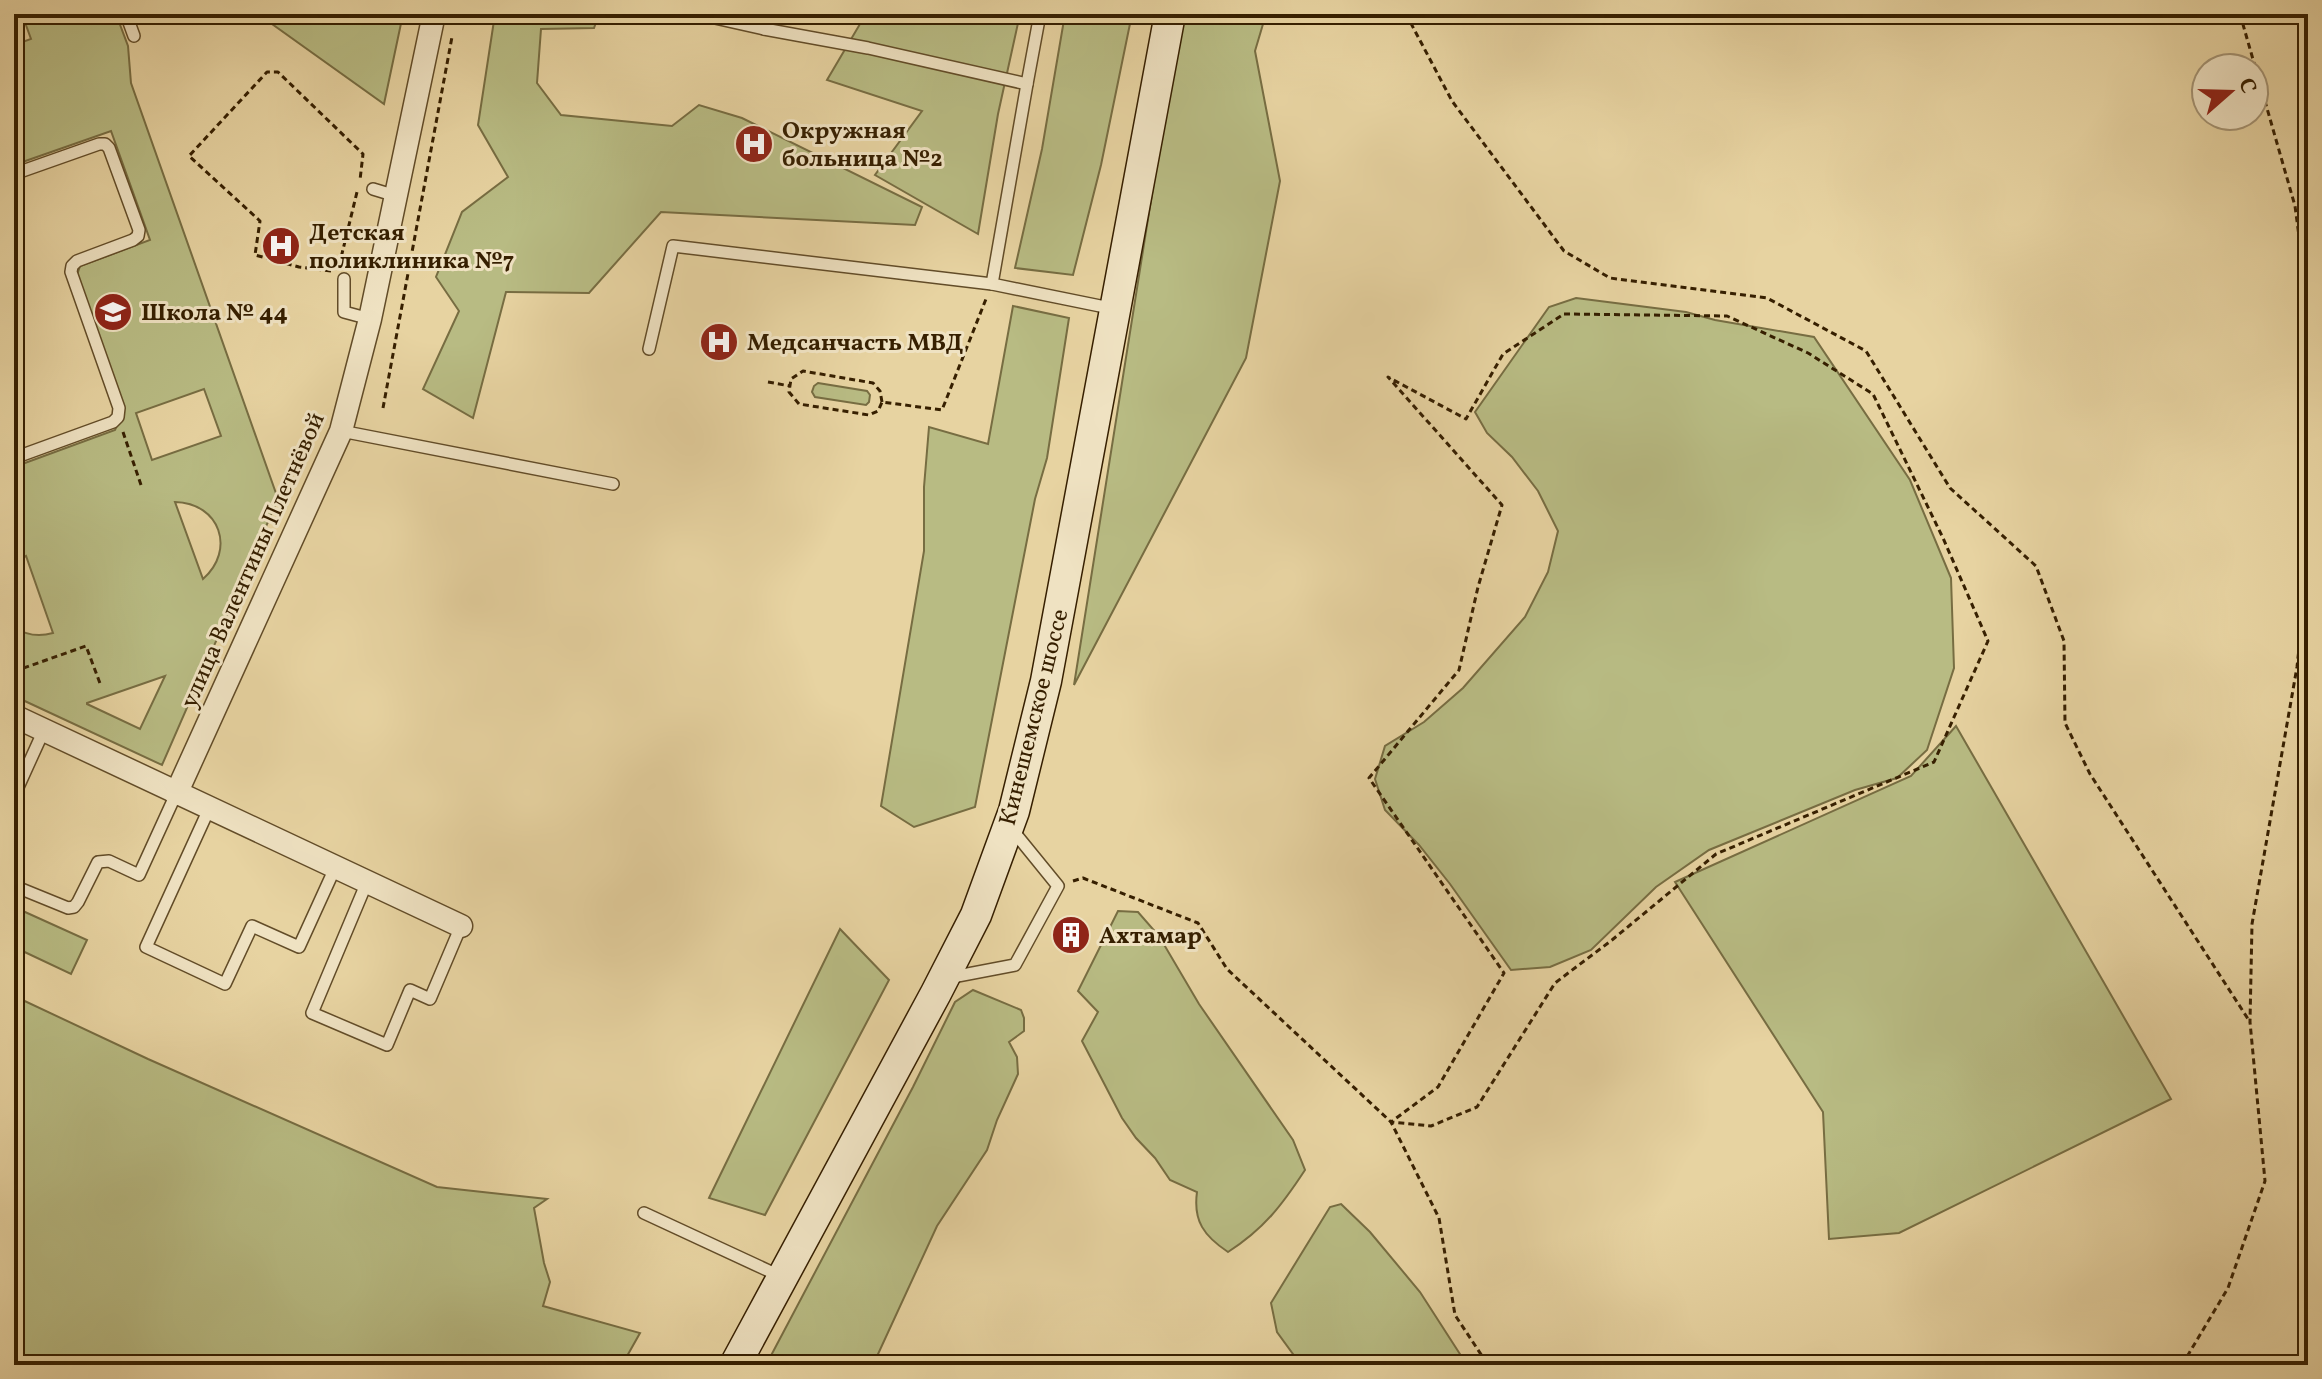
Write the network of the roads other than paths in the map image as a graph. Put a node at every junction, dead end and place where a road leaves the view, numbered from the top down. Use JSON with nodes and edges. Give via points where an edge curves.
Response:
{"nodes":[{"id":1,"x":126,"y":14,"type":"edge"},
{"id":2,"x":434,"y":14,"type":"edge"},
{"id":3,"x":697,"y":14,"type":"edge"},
{"id":4,"x":767,"y":14,"type":"edge"},
{"id":5,"x":1040,"y":14,"type":"edge"},
{"id":6,"x":1170,"y":14,"type":"edge"},
{"id":7,"x":764,"y":29,"type":"junction"},
{"id":8,"x":134,"y":36,"type":"dead end"},
{"id":9,"x":1027,"y":84,"type":"junction"},
{"id":10,"x":14,"y":174,"type":"edge"},
{"id":11,"x":373,"y":189,"type":"dead end"},
{"id":12,"x":396,"y":196,"type":"junction"},
{"id":13,"x":341,"y":275,"type":"road end"},
{"id":14,"x":992,"y":284,"type":"junction"},
{"id":15,"x":1115,"y":309,"type":"junction"},
{"id":16,"x":370,"y":319,"type":"junction"},
{"id":17,"x":649,"y":349,"type":"dead end"},
{"id":18,"x":341,"y":431,"type":"junction"},
{"id":19,"x":14,"y":458,"type":"edge"},
{"id":20,"x":613,"y":484,"type":"dead end"},
{"id":21,"x":15,"y":717,"type":"edge"},
{"id":22,"x":44,"y":730,"type":"junction"},
{"id":23,"x":176,"y":794,"type":"junction"},
{"id":24,"x":14,"y":796,"type":"edge"},
{"id":25,"x":209,"y":809,"type":"junction"},
{"id":26,"x":1008,"y":825,"type":"junction"},
{"id":27,"x":335,"y":868,"type":"junction"},
{"id":28,"x":367,"y":882,"type":"junction"},
{"id":29,"x":14,"y":886,"type":"edge"},
{"id":30,"x":461,"y":926,"type":"joint"},
{"id":31,"x":943,"y":979,"type":"junction"},
{"id":32,"x":644,"y":1213,"type":"dead end"},
{"id":33,"x":783,"y":1277,"type":"junction"},
{"id":34,"x":735,"y":1365,"type":"edge"}],
"edges":[{"from":1,"to":8,"type":"lane"},
{"from":2,"to":12,"type":"street","name":"улица Валентины Плетнёвой"},
{"from":3,"to":7,"type":"lane"},
{"from":4,"to":7,"type":"lane"},
{"from":5,"to":9,"type":"lane"},
{"from":6,"to":15,"type":"main road","name":"Кинешемское шоссе"},
{"from":7,"to":9,"type":"lane"},
{"from":9,"to":14,"type":"lane"},
{"from":10,"to":19,"type":"lane","via":[[105,144],[139,230],[133,240],[77,261],[71,272],[118,417]]},
{"from":11,"to":12,"type":"lane"},
{"from":12,"to":16,"type":"street","name":"улица Валентины Плетнёвой"},
{"from":13,"to":16,"type":"lane","via":[[344,312]]},
{"from":14,"to":15,"type":"lane"},
{"from":14,"to":17,"type":"lane","via":[[673,246]]},
{"from":15,"to":26,"type":"main road","name":"Кинешемское шоссе","via":[[1046,681]]},
{"from":16,"to":18,"type":"street","name":"улица Валентины Плетнёвой"},
{"from":18,"to":20,"type":"lane"},
{"from":18,"to":23,"type":"street","name":"улица Валентины Плетнёвой"},
{"from":21,"to":22,"type":"street"},
{"from":22,"to":23,"type":"street"},
{"from":22,"to":24,"type":"lane"},
{"from":23,"to":25,"type":"street"},
{"from":23,"to":29,"type":"lane","via":[[139,875],[109,861],[98,862],[78,902],[68,908]]},
{"from":25,"to":27,"type":"street"},
{"from":25,"to":27,"type":"lane","via":[[146,947],[225,984],[252,926],[299,947]]},
{"from":26,"to":31,"type":"main road","name":"Кинешемское шоссе","via":[[976,915]]},
{"from":26,"to":31,"type":"lane","via":[[1058,886],[1015,965]]},
{"from":27,"to":28,"type":"street"},
{"from":28,"to":30,"type":"street"},
{"from":28,"to":30,"type":"lane","via":[[312,1013],[387,1045],[410,990],[430,999]]},
{"from":31,"to":33,"type":"main road","name":"Кинешемское шоссе"},
{"from":32,"to":33,"type":"lane"},
{"from":33,"to":34,"type":"main road","name":"Кинешемское шоссе"}]}
